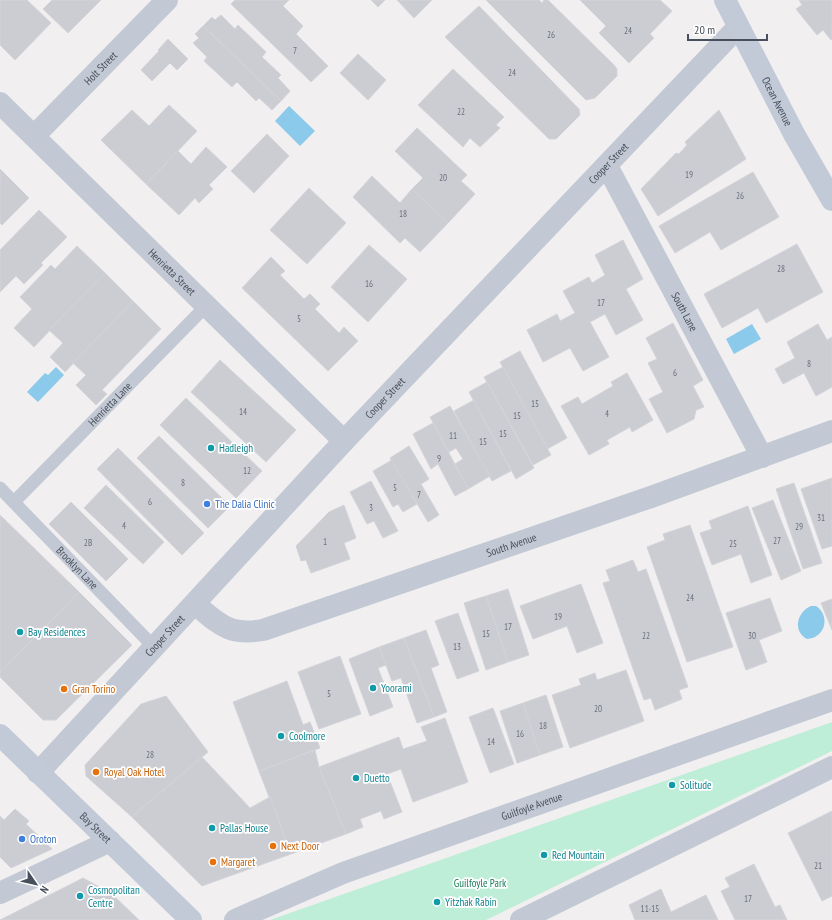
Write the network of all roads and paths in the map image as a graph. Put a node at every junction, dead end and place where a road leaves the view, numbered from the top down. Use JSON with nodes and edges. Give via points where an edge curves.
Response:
{"nodes":[{"id":1,"x":166,"y":0,"type":"edge"},
{"id":2,"x":725,"y":0,"type":"edge"},
{"id":3,"x":738,"y":27,"type":"junction"},
{"id":4,"x":0,"y":103,"type":"edge"},
{"id":5,"x":34,"y":136,"type":"junction"},
{"id":6,"x":607,"y":166,"type":"junction"},
{"id":7,"x":832,"y":200,"type":"edge"},
{"id":8,"x":206,"y":306,"type":"junction"},
{"id":9,"x":832,"y":431,"type":"edge"},
{"id":10,"x":344,"y":441,"type":"junction"},
{"id":11,"x":762,"y":457,"type":"junction"},
{"id":12,"x":0,"y":488,"type":"edge"},
{"id":13,"x":14,"y":502,"type":"junction"},
{"id":14,"x":195,"y":604,"type":"junction"},
{"id":15,"x":154,"y":647,"type":"junction"},
{"id":16,"x":832,"y":700,"type":"edge"},
{"id":17,"x":0,"y":735,"type":"edge"},
{"id":18,"x":832,"y":768,"type":"edge"},
{"id":19,"x":38,"y":773,"type":"junction"},
{"id":20,"x":110,"y":841,"type":"junction"},
{"id":21,"x":0,"y":893,"type":"edge"},
{"id":22,"x":191,"y":920,"type":"edge"},
{"id":23,"x":235,"y":920,"type":"edge"},
{"id":24,"x":521,"y":920,"type":"edge"}],
"edges":[{"from":1,"to":5,"type":"street","name":"Holt Street"},
{"from":2,"to":3,"type":"street","name":"Ocean Avenue"},
{"from":3,"to":6,"type":"street","name":"Cooper Street"},
{"from":3,"to":7,"type":"street","name":"Ocean Avenue"},
{"from":4,"to":5,"type":"street","name":"Henrietta Street"},
{"from":5,"to":8,"type":"street","name":"Henrietta Street"},
{"from":6,"to":10,"type":"street","name":"Cooper Street"},
{"from":6,"to":11,"type":"street","name":"South Lane"},
{"from":8,"to":10,"type":"street","name":"Henrietta Street"},
{"from":8,"to":13,"type":"lane","name":"Henrietta Lane"},
{"from":9,"to":11,"type":"street","name":"South Avenue"},
{"from":10,"to":14,"type":"street","name":"Cooper Street"},
{"from":11,"to":14,"type":"street","name":"South Avenue","via":[[263,630],[246,633],[231,630],[212,619]]},
{"from":12,"to":13,"type":"lane","name":"Brooklyn Lane"},
{"from":13,"to":15,"type":"lane","name":"Brooklyn Lane"},
{"from":14,"to":15,"type":"street","name":"Cooper Street"},
{"from":15,"to":19,"type":"street","name":"Cooper Street"},
{"from":16,"to":23,"type":"street","name":"Guilfoyle Avenue","via":[[343,873]]},
{"from":17,"to":19,"type":"street","name":"Bay Street"},
{"from":18,"to":24,"type":"street"},
{"from":19,"to":20,"type":"street","name":"Bay Street"},
{"from":20,"to":21,"type":"street"},
{"from":20,"to":22,"type":"street","name":"Bay Street"}]}
